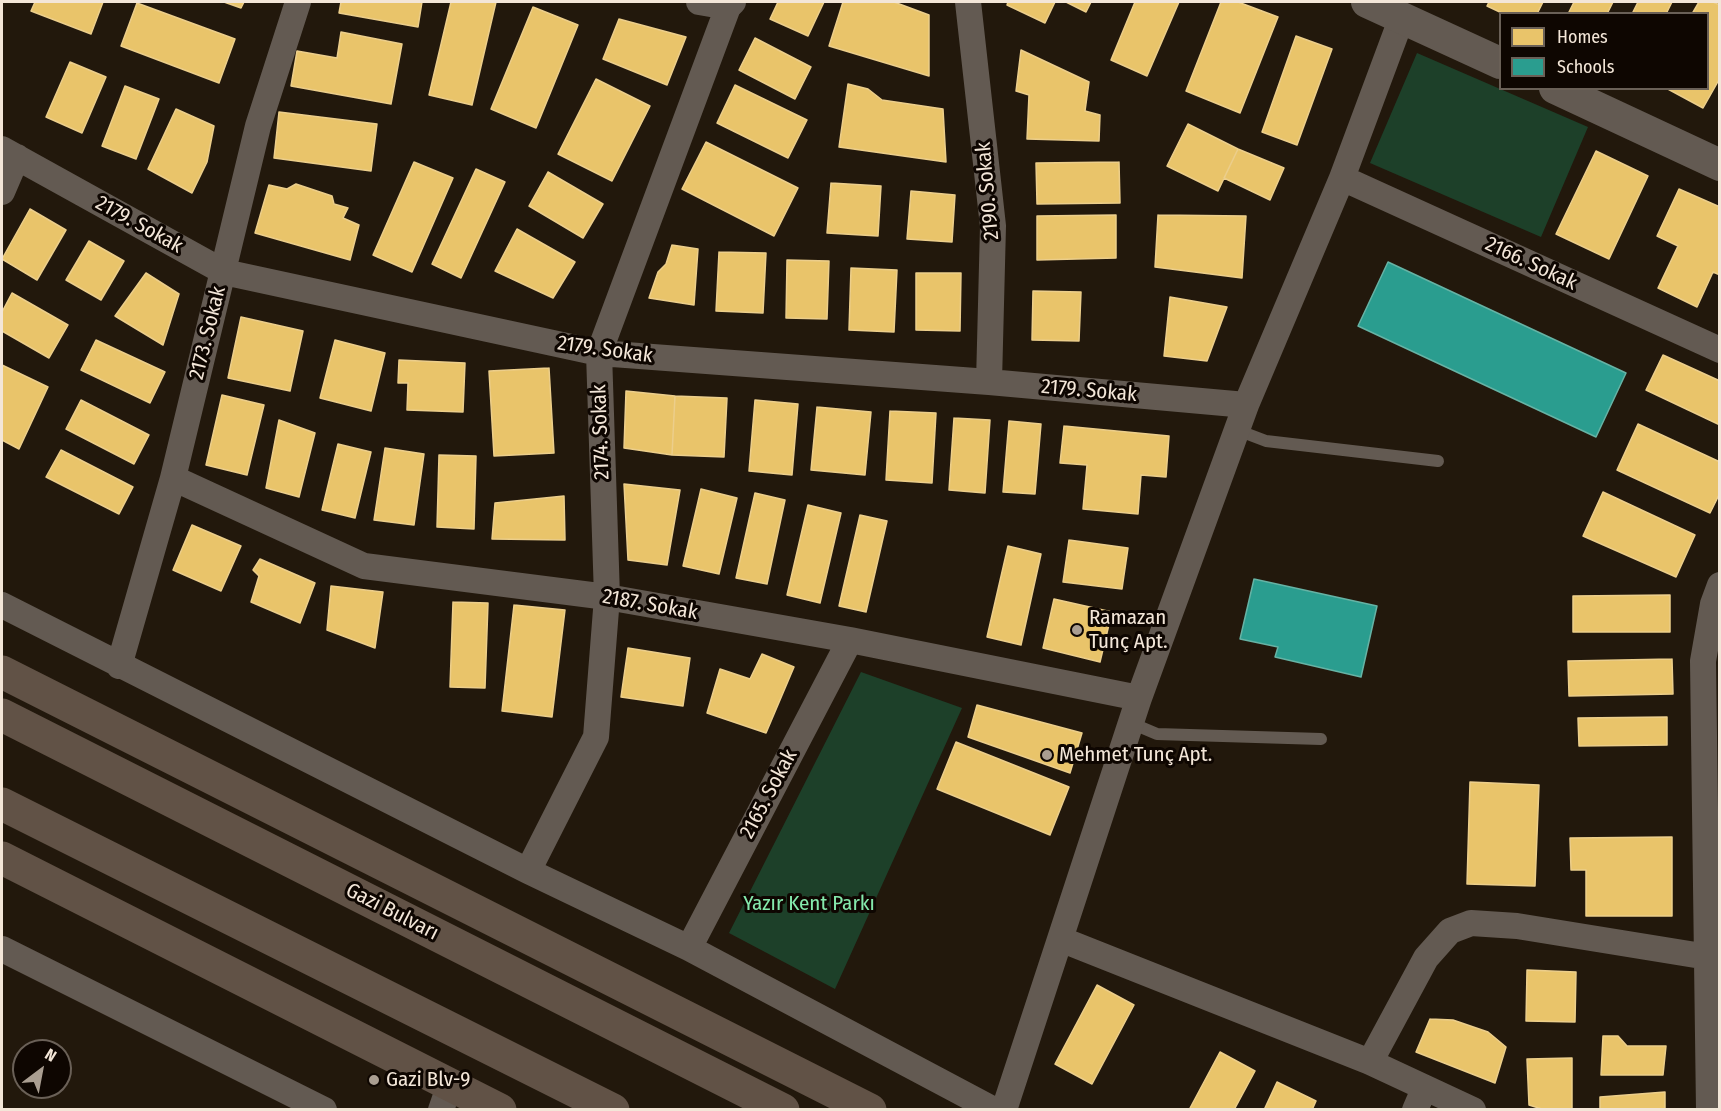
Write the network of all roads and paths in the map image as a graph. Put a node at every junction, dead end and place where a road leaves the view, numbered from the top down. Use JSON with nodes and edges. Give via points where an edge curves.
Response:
{"nodes":[{"id":1,"x":298,"y":2,"type":"edge"},
{"id":2,"x":699,"y":2,"type":"edge"},
{"id":3,"x":969,"y":2,"type":"edge"},
{"id":4,"x":1367,"y":2,"type":"edge"},
{"id":5,"x":731,"y":4,"type":"edge"},
{"id":6,"x":1402,"y":17,"type":"junction"},
{"id":7,"x":1499,"y":63,"type":"edge"},
{"id":8,"x":1559,"y":90,"type":"edge"},
{"id":9,"x":9,"y":153,"type":"edge"},
{"id":10,"x":1719,"y":165,"type":"edge"},
{"id":11,"x":1342,"y":178,"type":"junction"},
{"id":12,"x":2,"y":192,"type":"edge"},
{"id":13,"x":224,"y":272,"type":"junction"},
{"id":14,"x":1719,"y":350,"type":"edge"},
{"id":15,"x":599,"y":353,"type":"junction"},
{"id":16,"x":989,"y":382,"type":"junction"},
{"id":17,"x":1245,"y":405,"type":"junction"},
{"id":18,"x":1237,"y":430,"type":"junction"},
{"id":19,"x":1438,"y":461,"type":"dead end"},
{"id":20,"x":173,"y":478,"type":"junction"},
{"id":21,"x":1719,"y":585,"type":"edge"},
{"id":22,"x":607,"y":597,"type":"junction"},
{"id":23,"x":2,"y":605,"type":"edge"},
{"id":24,"x":850,"y":640,"type":"junction"},
{"id":25,"x":119,"y":666,"type":"junction"},
{"id":26,"x":2,"y":672,"type":"edge"},
{"id":27,"x":1139,"y":698,"type":"junction"},
{"id":28,"x":2,"y":715,"type":"edge"},
{"id":29,"x":1131,"y":723,"type":"junction"},
{"id":30,"x":1321,"y":739,"type":"dead end"},
{"id":31,"x":2,"y":804,"type":"edge"},
{"id":32,"x":2,"y":858,"type":"edge"},
{"id":33,"x":528,"y":871,"type":"junction"},
{"id":34,"x":1060,"y":939,"type":"junction"},
{"id":35,"x":689,"y":948,"type":"junction"},
{"id":36,"x":2,"y":949,"type":"edge"},
{"id":37,"x":1714,"y":959,"type":"edge"},
{"id":38,"x":1370,"y":1062,"type":"junction"},
{"id":39,"x":445,"y":1097,"type":"edge"},
{"id":40,"x":1420,"y":1100,"type":"edge"},
{"id":41,"x":324,"y":1110,"type":"edge"},
{"id":42,"x":500,"y":1110,"type":"edge"},
{"id":43,"x":613,"y":1110,"type":"edge"},
{"id":44,"x":783,"y":1110,"type":"edge"},
{"id":45,"x":870,"y":1110,"type":"edge"},
{"id":46,"x":994,"y":1110,"type":"edge"},
{"id":47,"x":1004,"y":1110,"type":"edge"},
{"id":48,"x":1473,"y":1110,"type":"edge"},
{"id":49,"x":1709,"y":1110,"type":"edge"}],
"edges":[{"from":1,"to":13,"type":"street","name":"2173. Sokak","via":[[258,126]]},
{"from":2,"to":5,"type":"street"},
{"from":3,"to":16,"type":"street","name":"2190. Sokak","via":[[993,226]]},
{"from":4,"to":6,"type":"street"},
{"from":5,"to":15,"type":"street","name":"2174. Sokak"},
{"from":6,"to":7,"type":"street"},
{"from":6,"to":11,"type":"street"},
{"from":8,"to":10,"type":"street"},
{"from":9,"to":12,"type":"street"},
{"from":9,"to":13,"type":"street","name":"2179. Sokak"},
{"from":11,"to":14,"type":"street","name":"2166. Sokak"},
{"from":11,"to":17,"type":"street"},
{"from":13,"to":15,"type":"street","name":"2179. Sokak"},
{"from":13,"to":20,"type":"street","name":"2173. Sokak"},
{"from":15,"to":16,"type":"street","name":"2179. Sokak"},
{"from":15,"to":22,"type":"street","name":"2174. Sokak"},
{"from":16,"to":17,"type":"street","name":"2179. Sokak"},
{"from":17,"to":18,"type":"street"},
{"from":18,"to":19,"type":"lane","via":[[1266,441]]},
{"from":18,"to":27,"type":"street"},
{"from":20,"to":22,"type":"street","name":"2187. Sokak","via":[[364,566]]},
{"from":20,"to":25,"type":"street","name":"2173. Sokak"},
{"from":21,"to":37,"type":"street","via":[[1703,661]]},
{"from":22,"to":24,"type":"street","name":"2187. Sokak"},
{"from":22,"to":33,"type":"street","name":"2174. Sokak","via":[[596,737]]},
{"from":23,"to":25,"type":"street"},
{"from":24,"to":27,"type":"street","name":"2187. Sokak"},
{"from":24,"to":35,"type":"street","name":"2165. Sokak"},
{"from":25,"to":33,"type":"street"},
{"from":26,"to":45,"type":"highway"},
{"from":27,"to":29,"type":"street"},
{"from":28,"to":44,"type":"highway","name":"Gazi Bulvarı"},
{"from":29,"to":30,"type":"lane","via":[[1157,734]]},
{"from":29,"to":34,"type":"street"},
{"from":31,"to":43,"type":"highway"},
{"from":32,"to":39,"type":"highway"},
{"from":33,"to":35,"type":"street"},
{"from":34,"to":38,"type":"street"},
{"from":34,"to":47,"type":"street"},
{"from":35,"to":46,"type":"street"},
{"from":36,"to":41,"type":"street"},
{"from":37,"to":38,"type":"street","via":[[1517,926],[1471,923],[1450,931],[1426,958]]},
{"from":37,"to":49,"type":"street"},
{"from":38,"to":40,"type":"street"},
{"from":39,"to":42,"type":"highway"},
{"from":40,"to":48,"type":"street"}]}
